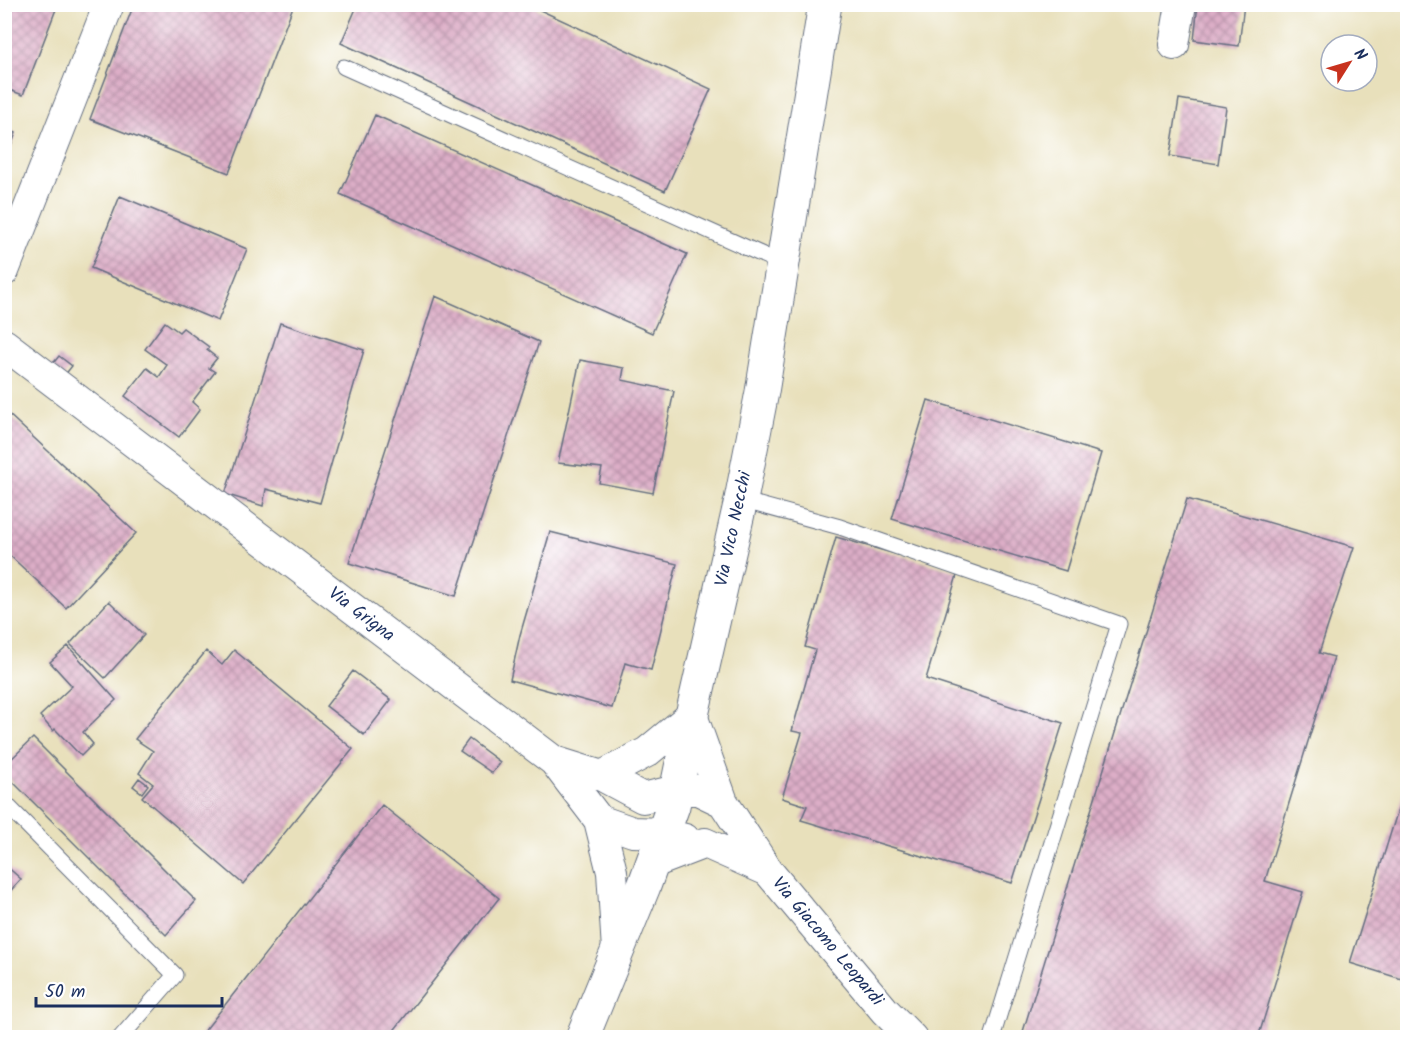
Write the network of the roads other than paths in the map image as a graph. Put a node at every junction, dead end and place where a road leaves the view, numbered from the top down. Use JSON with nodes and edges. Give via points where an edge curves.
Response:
{"nodes":[{"id":1,"x":109,"y":4,"type":"edge"},
{"id":2,"x":825,"y":4,"type":"edge"},
{"id":3,"x":1181,"y":4,"type":"edge"},
{"id":4,"x":1174,"y":45,"type":"dead end"},
{"id":5,"x":344,"y":67,"type":"dead end"},
{"id":6,"x":783,"y":264,"type":"junction"},
{"id":7,"x":4,"y":271,"type":"edge"},
{"id":8,"x":4,"y":344,"type":"edge"},
{"id":9,"x":741,"y":500,"type":"junction"},
{"id":10,"x":692,"y":715,"type":"junction"},
{"id":11,"x":554,"y":761,"type":"junction"},
{"id":12,"x":602,"y":776,"type":"junction"},
{"id":13,"x":676,"y":790,"type":"junction"},
{"id":14,"x":643,"y":798,"type":"junction"},
{"id":15,"x":4,"y":802,"type":"edge"},
{"id":16,"x":723,"y":802,"type":"junction"},
{"id":17,"x":599,"y":820,"type":"junction"},
{"id":18,"x":658,"y":848,"type":"junction"},
{"id":19,"x":768,"y":871,"type":"junction"},
{"id":20,"x":617,"y":950,"type":"junction"},
{"id":21,"x":120,"y":1038,"type":"edge"},
{"id":22,"x":582,"y":1038,"type":"edge"},
{"id":23,"x":912,"y":1038,"type":"edge"},
{"id":24,"x":992,"y":1038,"type":"edge"}],
"edges":[{"from":1,"to":7,"type":"street"},
{"from":2,"to":6,"type":"street","name":"Via Vico Necchi"},
{"from":3,"to":4,"type":"street"},
{"from":5,"to":6,"type":"lane"},
{"from":6,"to":9,"type":"street","name":"Via Vico Necchi"},
{"from":8,"to":11,"type":"street","name":"Via Grigna"},
{"from":9,"to":10,"type":"street","name":"Via Vico Necchi"},
{"from":9,"to":24,"type":"lane","via":[[840,527],[1119,624]]},
{"from":10,"to":12,"type":"street","via":[[647,752]]},
{"from":10,"to":13,"type":"street","name":"Via Vico Necchi"},
{"from":10,"to":16,"type":"street","name":"Via Giacomo Leopardi"},
{"from":11,"to":12,"type":"street"},
{"from":11,"to":17,"type":"street","name":"Via Grigna"},
{"from":12,"to":14,"type":"street"},
{"from":13,"to":14,"type":"street"},
{"from":13,"to":16,"type":"street","via":[[698,790]]},
{"from":13,"to":18,"type":"street","name":"Via Vico Necchi"},
{"from":14,"to":18,"type":"street"},
{"from":15,"to":21,"type":"lane","via":[[175,975]]},
{"from":16,"to":19,"type":"street","name":"Via Giacomo Leopardi"},
{"from":17,"to":18,"type":"street","via":[[633,832]]},
{"from":17,"to":20,"type":"street","name":"Via Grigna","via":[[612,872]]},
{"from":18,"to":19,"type":"street","via":[[705,843]]},
{"from":18,"to":20,"type":"street","name":"Via Vico Necchi"},
{"from":19,"to":23,"type":"street","name":"Via Giacomo Leopardi"},
{"from":20,"to":22,"type":"street","name":"Via Vico Necchi"}]}
